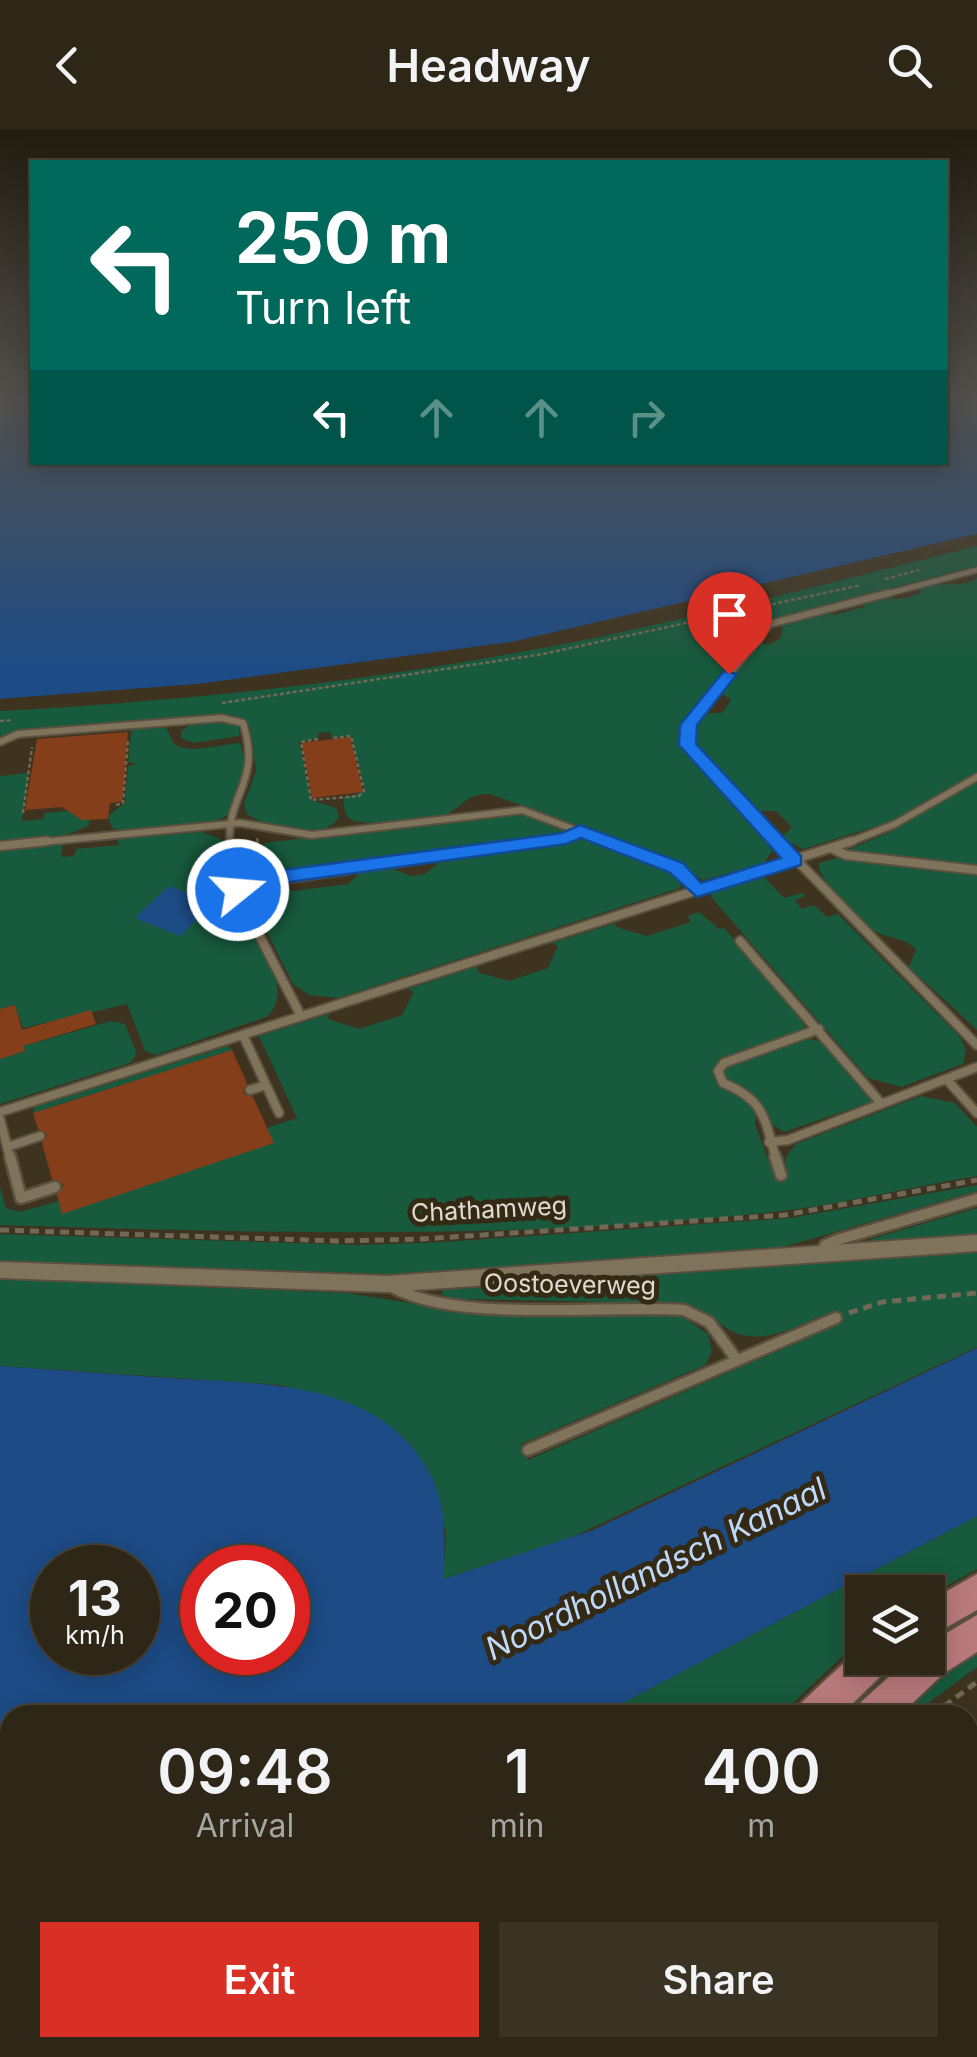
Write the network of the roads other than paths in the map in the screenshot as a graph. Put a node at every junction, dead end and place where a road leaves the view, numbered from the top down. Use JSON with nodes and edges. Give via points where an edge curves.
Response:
{"nodes":[{"id":1,"x":977,"y":570,"type":"edge"},
{"id":2,"x":0,"y":742,"type":"edge"},
{"id":3,"x":977,"y":776,"type":"edge"},
{"id":4,"x":230,"y":825,"type":"junction"},
{"id":5,"x":580,"y":831,"type":"junction"},
{"id":6,"x":0,"y":846,"type":"edge"},
{"id":7,"x":832,"y":849,"type":"junction"},
{"id":8,"x":794,"y":860,"type":"junction"},
{"id":9,"x":977,"y":870,"type":"edge"},
{"id":10,"x":237,"y":886,"type":"junction"},
{"id":11,"x":697,"y":891,"type":"junction"},
{"id":12,"x":740,"y":940,"type":"dead end"},
{"id":13,"x":301,"y":1016,"type":"junction"},
{"id":14,"x":820,"y":1029,"type":"junction"},
{"id":15,"x":243,"y":1035,"type":"junction"},
{"id":16,"x":977,"y":1045,"type":"edge"},
{"id":17,"x":977,"y":1067,"type":"edge"},
{"id":18,"x":946,"y":1080,"type":"junction"},
{"id":19,"x":266,"y":1085,"type":"junction"},
{"id":20,"x":250,"y":1090,"type":"dead end"},
{"id":21,"x":880,"y":1102,"type":"junction"},
{"id":22,"x":279,"y":1113,"type":"dead end"},
{"id":23,"x":977,"y":1113,"type":"edge"},
{"id":24,"x":0,"y":1115,"type":"edge"},
{"id":25,"x":40,"y":1136,"type":"dead end"},
{"id":26,"x":769,"y":1142,"type":"junction"},
{"id":27,"x":8,"y":1147,"type":"junction"},
{"id":28,"x":781,"y":1175,"type":"dead end"},
{"id":29,"x":54,"y":1187,"type":"dead end"},
{"id":30,"x":977,"y":1199,"type":"edge"},
{"id":31,"x":977,"y":1243,"type":"edge"},
{"id":32,"x":823,"y":1255,"type":"junction"},
{"id":33,"x":0,"y":1270,"type":"edge"},
{"id":34,"x":387,"y":1284,"type":"junction"},
{"id":35,"x":836,"y":1318,"type":"road end"},
{"id":36,"x":736,"y":1360,"type":"junction"},
{"id":37,"x":528,"y":1450,"type":"dead end"},
{"id":38,"x":977,"y":1591,"type":"edge"},
{"id":39,"x":945,"y":1611,"type":"edge"},
{"id":40,"x":977,"y":1632,"type":"edge"},
{"id":41,"x":858,"y":1675,"type":"edge"},
{"id":42,"x":826,"y":1705,"type":"edge"},
{"id":43,"x":885,"y":1705,"type":"edge"}],
"edges":[{"from":1,"to":8,"type":"lane","via":[[770,624],[688,725],[694,756]]},
{"from":2,"to":4,"type":"lane","via":[[13,734],[228,718],[243,724],[252,774]]},
{"from":3,"to":7,"type":"lane","via":[[895,824]]},
{"from":4,"to":5,"type":"lane","via":[[318,834],[517,810]]},
{"from":4,"to":6,"type":"lane"},
{"from":4,"to":10,"type":"lane"},
{"from":5,"to":10,"type":"lane"},
{"from":5,"to":11,"type":"lane","via":[[676,868]]},
{"from":7,"to":8,"type":"lane"},
{"from":7,"to":9,"type":"lane"},
{"from":8,"to":11,"type":"lane"},
{"from":8,"to":16,"type":"lane"},
{"from":10,"to":13,"type":"lane"},
{"from":11,"to":13,"type":"lane"},
{"from":12,"to":14,"type":"lane"},
{"from":13,"to":15,"type":"lane"},
{"from":14,"to":21,"type":"lane"},
{"from":14,"to":26,"type":"lane","via":[[720,1068],[723,1082],[761,1108]]},
{"from":15,"to":19,"type":"lane"},
{"from":15,"to":24,"type":"lane"},
{"from":17,"to":18,"type":"lane"},
{"from":18,"to":21,"type":"lane"},
{"from":18,"to":23,"type":"lane"},
{"from":19,"to":20,"type":"lane"},
{"from":19,"to":22,"type":"lane"},
{"from":21,"to":26,"type":"lane"},
{"from":24,"to":27,"type":"lane"},
{"from":25,"to":27,"type":"lane"},
{"from":26,"to":28,"type":"lane"},
{"from":27,"to":29,"type":"lane","via":[[21,1198]]},
{"from":30,"to":32,"type":"lane","via":[[836,1240]]},
{"from":31,"to":32,"type":"street"},
{"from":32,"to":34,"type":"street"},
{"from":33,"to":34,"type":"street"},
{"from":34,"to":36,"type":"lane","name":"Oostoeverweg","via":[[396,1294],[433,1303],[684,1310],[708,1322]]},
{"from":35,"to":36,"type":"lane"},
{"from":36,"to":37,"type":"lane"},
{"from":38,"to":39,"type":"main road"},
{"from":40,"to":43,"type":"main road"},
{"from":41,"to":42,"type":"main road"}]}
